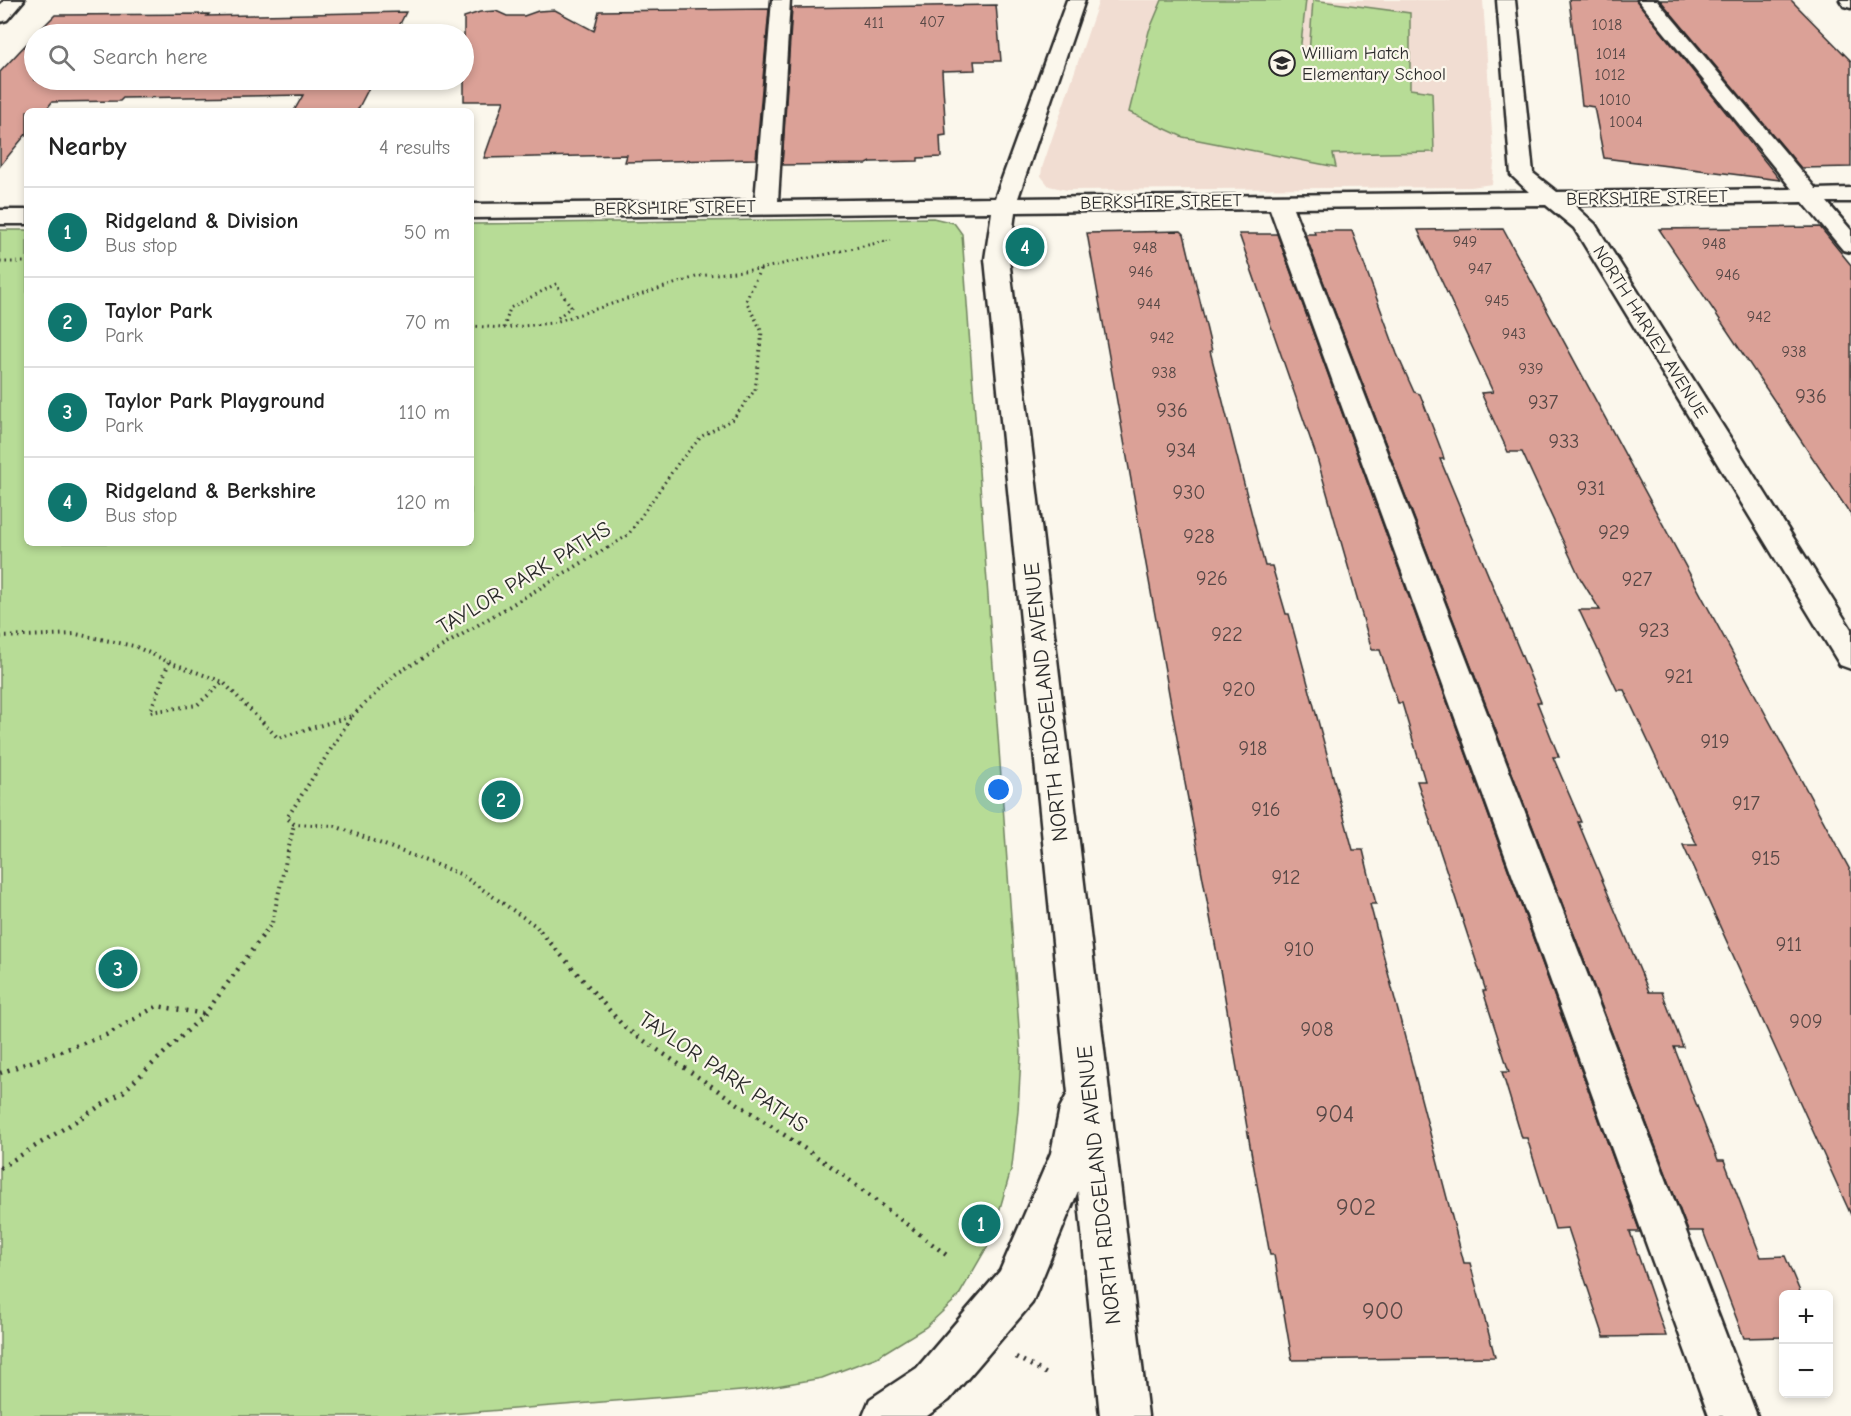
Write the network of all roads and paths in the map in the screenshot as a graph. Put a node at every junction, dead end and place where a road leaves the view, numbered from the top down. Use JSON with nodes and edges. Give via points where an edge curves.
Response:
{"nodes":[{"id":1,"x":15,"y":0,"type":"edge"},
{"id":2,"x":781,"y":0,"type":"edge"},
{"id":3,"x":1076,"y":0,"type":"edge"},
{"id":4,"x":1506,"y":0,"type":"edge"},
{"id":5,"x":1647,"y":0,"type":"edge"},
{"id":6,"x":0,"y":16,"type":"edge"},
{"id":7,"x":1851,"y":195,"type":"edge"},
{"id":8,"x":1810,"y":196,"type":"junction"},
{"id":9,"x":1552,"y":198,"type":"junction"},
{"id":10,"x":1279,"y":201,"type":"junction"},
{"id":11,"x":1004,"y":204,"type":"junction"},
{"id":12,"x":766,"y":207,"type":"junction"},
{"id":13,"x":474,"y":211,"type":"edge"},
{"id":14,"x":0,"y":217,"type":"edge"},
{"id":15,"x":24,"y":217,"type":"edge"},
{"id":16,"x":896,"y":238,"type":"dead end"},
{"id":17,"x":1851,"y":245,"type":"edge"},
{"id":18,"x":0,"y":262,"type":"edge"},
{"id":19,"x":24,"y":262,"type":"edge"},
{"id":20,"x":760,"y":269,"type":"junction"},
{"id":21,"x":552,"y":323,"type":"junction"},
{"id":22,"x":474,"y":326,"type":"edge"},
{"id":23,"x":504,"y":328,"type":"junction"},
{"id":24,"x":0,"y":637,"type":"edge"},
{"id":25,"x":1851,"y":656,"type":"edge"},
{"id":26,"x":170,"y":662,"type":"junction"},
{"id":27,"x":223,"y":682,"type":"junction"},
{"id":28,"x":352,"y":716,"type":"junction"},
{"id":29,"x":294,"y":824,"type":"junction"},
{"id":30,"x":206,"y":1014,"type":"junction"},
{"id":31,"x":0,"y":1073,"type":"edge"},
{"id":32,"x":1087,"y":1077,"type":"junction"},
{"id":33,"x":0,"y":1168,"type":"edge"},
{"id":34,"x":949,"y":1257,"type":"dead end"},
{"id":35,"x":1009,"y":1354,"type":"dead end"},
{"id":36,"x":1047,"y":1374,"type":"dead end"},
{"id":37,"x":887,"y":1416,"type":"edge"},
{"id":38,"x":1124,"y":1416,"type":"edge"},
{"id":39,"x":1733,"y":1416,"type":"edge"}],
"edges":[{"from":1,"to":6,"type":"street"},
{"from":2,"to":12,"type":"street"},
{"from":3,"to":11,"type":"street","name":"NORTH RIDGELAND AVENUE"},
{"from":4,"to":9,"type":"street","name":"NORTH HARVEY AVENUE","via":[[1522,175]]},
{"from":5,"to":8,"type":"street"},
{"from":7,"to":8,"type":"street","name":"BERKSHIRE STREET"},
{"from":8,"to":9,"type":"street","name":"BERKSHIRE STREET"},
{"from":8,"to":17,"type":"street"},
{"from":9,"to":10,"type":"street","name":"BERKSHIRE STREET"},
{"from":9,"to":25,"type":"street","name":"NORTH HARVEY AVENUE","via":[[1583,224]]},
{"from":10,"to":11,"type":"street","name":"BERKSHIRE STREET"},
{"from":10,"to":39,"type":"street"},
{"from":11,"to":12,"type":"street","name":"BERKSHIRE STREET"},
{"from":11,"to":32,"type":"street","name":"NORTH RIDGELAND AVENUE","via":[[997,259]]},
{"from":12,"to":13,"type":"street","name":"BERKSHIRE STREET"},
{"from":14,"to":15,"type":"street"},
{"from":16,"to":20,"type":"path"},
{"from":18,"to":19,"type":"path"},
{"from":20,"to":21,"type":"path","via":[[699,276]]},
{"from":20,"to":28,"type":"path","name":"TAYLOR PARK PATHS","via":[[746,301],[762,332],[755,390],[733,418],[702,436],[679,462],[628,535],[396,674]]},
{"from":21,"to":23,"type":"path"},
{"from":21,"to":23,"type":"path","via":[[571,307],[556,284],[510,308]]},
{"from":22,"to":23,"type":"path"},
{"from":24,"to":26,"type":"path","name":"TAYLOR PARK PATHS","via":[[76,634],[134,646]]},
{"from":26,"to":27,"type":"path","name":"TAYLOR PARK PATHS"},
{"from":26,"to":27,"type":"path","via":[[150,712],[197,705]]},
{"from":27,"to":28,"type":"path","name":"TAYLOR PARK PATHS","via":[[278,738]]},
{"from":28,"to":29,"type":"path","name":"TAYLOR PARK PATHS","via":[[287,818]]},
{"from":29,"to":30,"type":"path","name":"TAYLOR PARK PATHS","via":[[272,923]]},
{"from":29,"to":34,"type":"path","name":"TAYLOR PARK PATHS","via":[[335,826],[460,874],[536,926],[625,1028],[835,1169]]},
{"from":30,"to":31,"type":"path","via":[[157,1006],[106,1035]]},
{"from":30,"to":33,"type":"path","name":"TAYLOR PARK PATHS","via":[[123,1092]]},
{"from":32,"to":37,"type":"street","via":[[1072,1154],[1016,1287],[933,1384]]},
{"from":32,"to":38,"type":"street","name":"NORTH RIDGELAND AVENUE"},
{"from":35,"to":36,"type":"path"}]}
